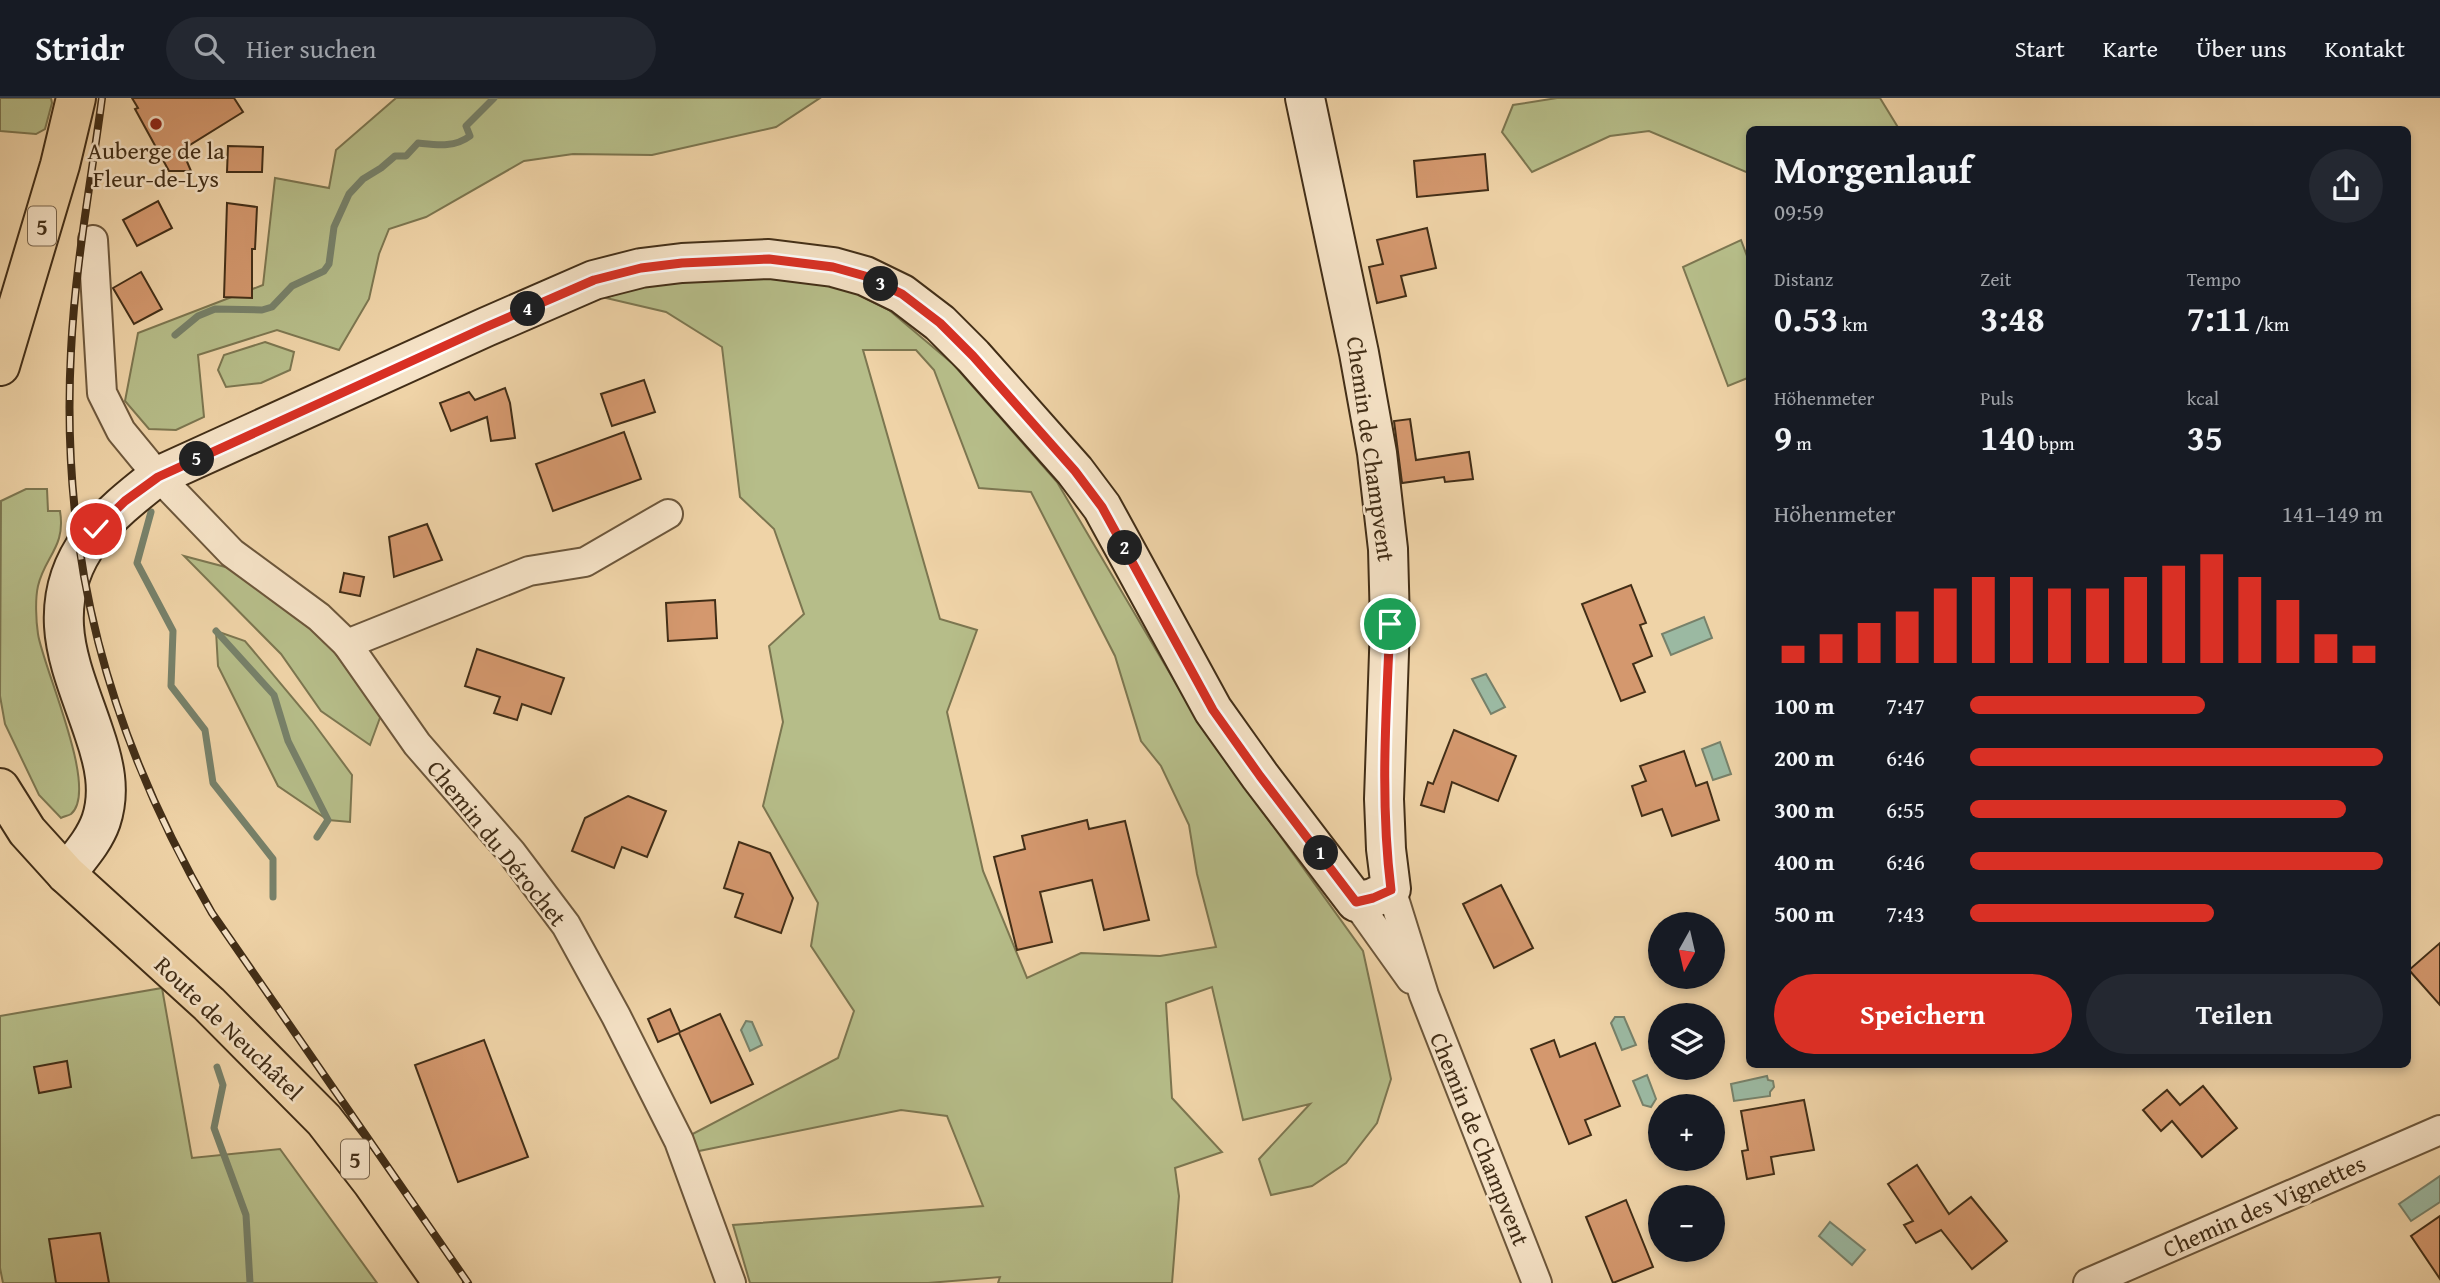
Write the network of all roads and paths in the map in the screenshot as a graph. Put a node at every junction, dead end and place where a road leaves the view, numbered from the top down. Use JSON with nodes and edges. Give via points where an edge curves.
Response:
{"nodes":[{"id":1,"x":76,"y":98,"type":"edge"},
{"id":2,"x":1305,"y":98,"type":"edge"},
{"id":3,"x":93,"y":240,"type":"dead end"},
{"id":4,"x":0,"y":366,"type":"edge"},
{"id":5,"x":158,"y":477,"type":"junction"},
{"id":6,"x":668,"y":514,"type":"dead end"},
{"id":7,"x":347,"y":644,"type":"junction"},
{"id":8,"x":0,"y":788,"type":"edge"},
{"id":9,"x":66,"y":874,"type":"junction"},
{"id":10,"x":1391,"y":890,"type":"junction"},
{"id":11,"x":1356,"y":902,"type":"junction"},
{"id":12,"x":1424,"y":995,"type":"junction"},
{"id":13,"x":2440,"y":1130,"type":"edge"},
{"id":14,"x":443,"y":1283,"type":"edge"},
{"id":15,"x":731,"y":1283,"type":"edge"},
{"id":16,"x":1537,"y":1283,"type":"edge"},
{"id":17,"x":2088,"y":1283,"type":"edge"}],
"edges":[{"from":1,"to":4,"type":"main road","number":"5","via":[[61,165]]},
{"from":2,"to":10,"type":"street","name":"Chemin de Champvent","via":[[1359,353],[1388,549],[1384,799]]},
{"from":3,"to":5,"type":"street","name":"Chemin du Dérochet","via":[[102,393],[122,433]]},
{"from":5,"to":7,"type":"street","name":"Chemin du Dérochet","via":[[232,553],[319,617]]},
{"from":5,"to":9,"type":"street","via":[[96,529],[77,558],[66,590],[68,649],[107,778],[101,821]]},
{"from":5,"to":11,"type":"street","via":[[594,280],[682,263],[769,259],[865,276],[902,294],[940,323],[1075,471],[1102,507],[1213,710]]},
{"from":6,"to":7,"type":"street","via":[[585,562],[529,571]]},
{"from":7,"to":15,"type":"street","name":"Chemin du Dérochet","via":[[417,744],[511,852],[565,925],[679,1141]]},
{"from":8,"to":9,"type":"main road","name":"Route de Neuchâtel","number":"5","via":[[27,831]]},
{"from":9,"to":14,"type":"main road","name":"Route de Neuchâtel","number":"5","via":[[209,1004],[324,1121]]},
{"from":10,"to":11,"type":"street"},
{"from":10,"to":12,"type":"street","name":"Chemin de Champvent"},
{"from":11,"to":12,"type":"street","name":"Chemin de Champvent"},
{"from":12,"to":16,"type":"street","name":"Chemin de Champvent"},
{"from":13,"to":17,"type":"street","name":"Chemin des Vignettes"}]}
